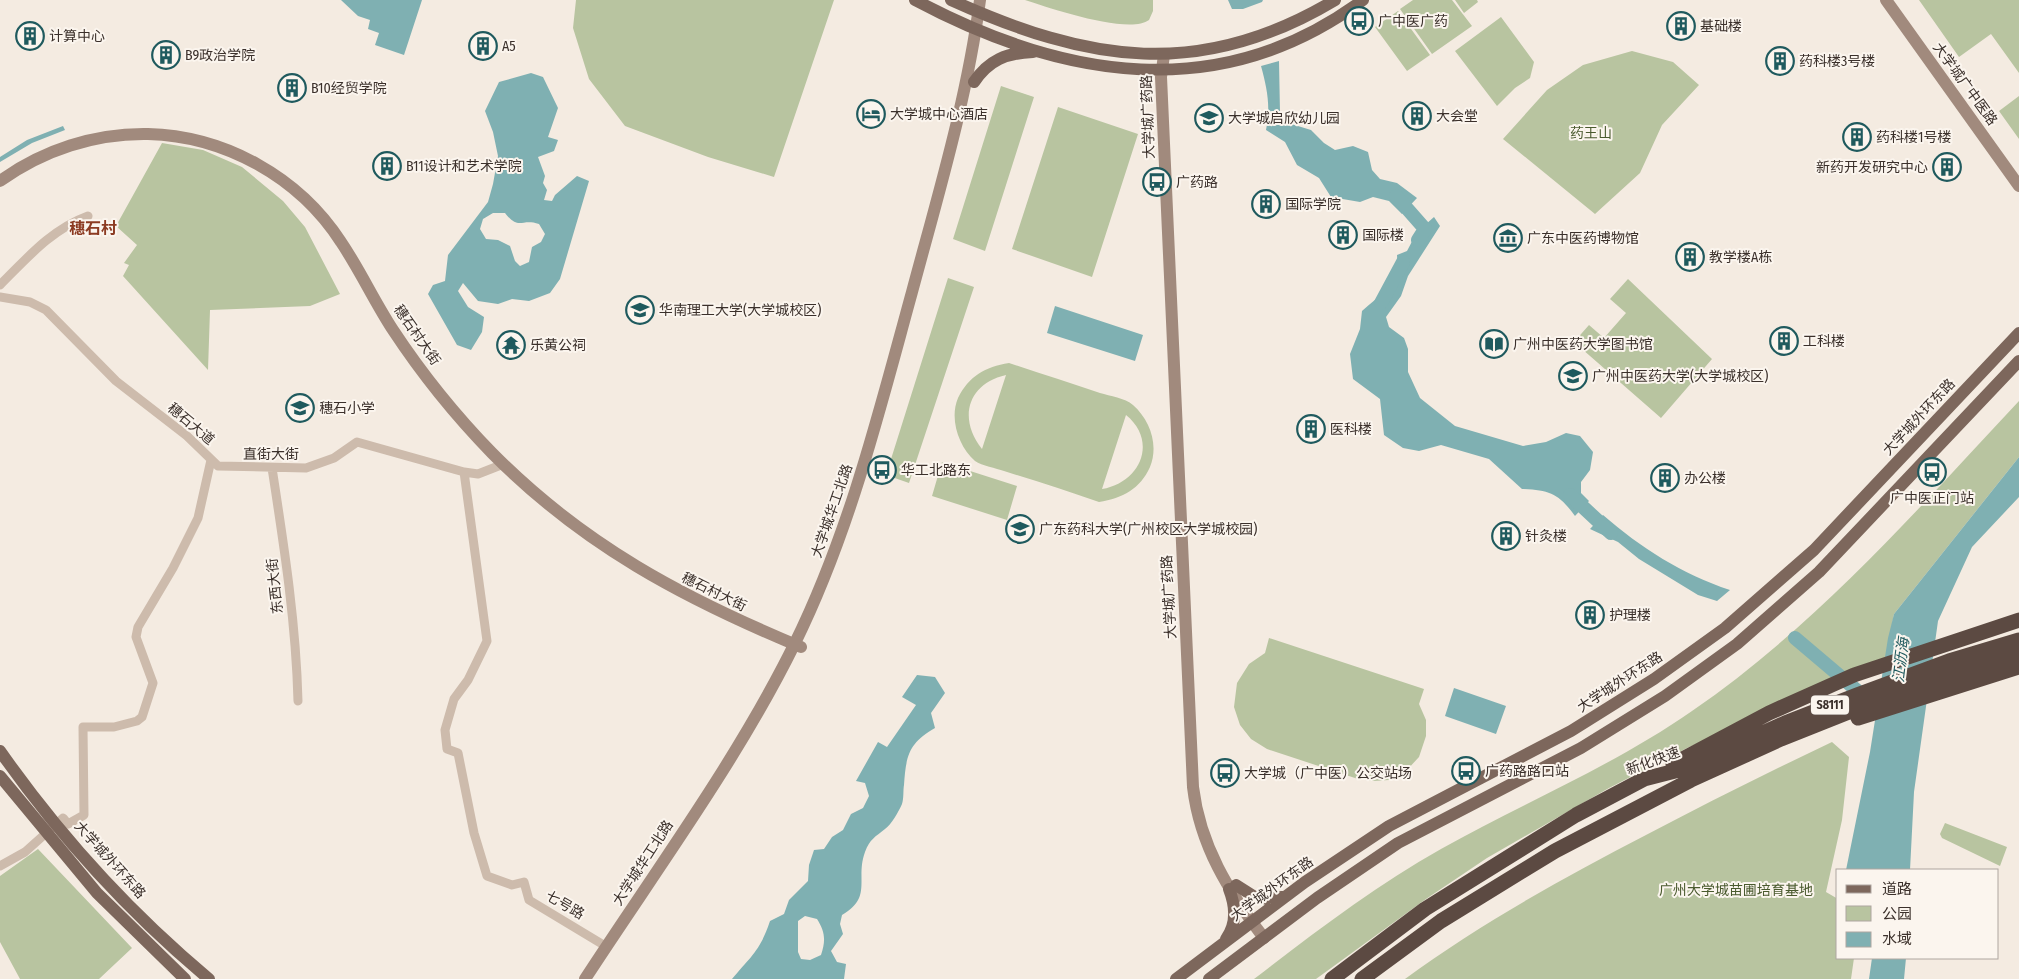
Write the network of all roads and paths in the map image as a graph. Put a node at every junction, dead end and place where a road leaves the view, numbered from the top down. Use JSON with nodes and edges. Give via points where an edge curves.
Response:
{"nodes":[{"id":1,"x":915,"y":0,"type":"edge"},
{"id":2,"x":950,"y":0,"type":"edge"},
{"id":3,"x":987,"y":0,"type":"edge"},
{"id":4,"x":1335,"y":0,"type":"edge"},
{"id":5,"x":1363,"y":0,"type":"edge"},
{"id":6,"x":1886,"y":0,"type":"edge"},
{"id":7,"x":1896,"y":0,"type":"edge"},
{"id":8,"x":981,"y":9,"type":"edge"},
{"id":9,"x":980,"y":29,"type":"junction"},
{"id":10,"x":1040,"y":52,"type":"junction"},
{"id":11,"x":1164,"y":55,"type":"junction"},
{"id":12,"x":1165,"y":71,"type":"junction"},
{"id":13,"x":974,"y":82,"type":"junction"},
{"id":14,"x":2019,"y":172,"type":"edge"},
{"id":15,"x":0,"y":181,"type":"edge"},
{"id":16,"x":2019,"y":186,"type":"edge"},
{"id":17,"x":88,"y":216,"type":"dead end"},
{"id":18,"x":0,"y":285,"type":"edge"},
{"id":19,"x":0,"y":297,"type":"edge"},
{"id":20,"x":2019,"y":333,"type":"edge"},
{"id":21,"x":2019,"y":361,"type":"edge"},
{"id":22,"x":211,"y":460,"type":"junction"},
{"id":23,"x":501,"y":465,"type":"dead end"},
{"id":24,"x":272,"y":468,"type":"junction"},
{"id":25,"x":464,"y":472,"type":"junction"},
{"id":26,"x":2019,"y":620,"type":"edge"},
{"id":27,"x":2019,"y":640,"type":"edge"},
{"id":28,"x":798,"y":645,"type":"junction"},
{"id":29,"x":2019,"y":654,"type":"edge"},
{"id":30,"x":2019,"y":667,"type":"edge"},
{"id":31,"x":298,"y":701,"type":"dead end"},
{"id":32,"x":0,"y":751,"type":"edge"},
{"id":33,"x":0,"y":776,"type":"edge"},
{"id":34,"x":1644,"y":779,"type":"junction"},
{"id":35,"x":1650,"y":802,"type":"junction"},
{"id":36,"x":0,"y":866,"type":"edge"},
{"id":37,"x":1305,"y":882,"type":"junction"},
{"id":38,"x":1233,"y":887,"type":"junction"},
{"id":39,"x":1290,"y":894,"type":"junction"},
{"id":40,"x":1317,"y":898,"type":"junction"},
{"id":41,"x":1255,"y":920,"type":"junction"},
{"id":42,"x":1267,"y":935,"type":"junction"},
{"id":43,"x":602,"y":944,"type":"dead end"},
{"id":44,"x":1221,"y":945,"type":"junction"},
{"id":45,"x":185,"y":979,"type":"edge"},
{"id":46,"x":209,"y":979,"type":"edge"},
{"id":47,"x":585,"y":979,"type":"edge"},
{"id":48,"x":594,"y":979,"type":"edge"},
{"id":49,"x":1176,"y":979,"type":"edge"},
{"id":50,"x":1209,"y":979,"type":"edge"},
{"id":51,"x":1332,"y":979,"type":"edge"},
{"id":52,"x":1362,"y":979,"type":"edge"}],
"edges":[{"from":1,"to":9,"type":"main road"},
{"from":2,"to":8,"type":"main road"},
{"from":3,"to":8,"type":"main road","name":"大学城华工北路"},
{"from":4,"to":11,"type":"main road","via":[[1291,24],[1251,40],[1209,50]]},
{"from":5,"to":12,"type":"main road","via":[[1309,33],[1265,52],[1221,64]]},
{"from":6,"to":16,"type":"main road","name":"大学城广中医路"},
{"from":7,"to":14,"type":"main road","name":"大学城广中医路"},
{"from":8,"to":9,"type":"main road","name":"大学城华工北路"},
{"from":8,"to":11,"type":"main road","via":[[1053,40],[1089,49]]},
{"from":9,"to":10,"type":"main road"},
{"from":9,"to":13,"type":"main road","name":"大学城华工北路"},
{"from":9,"to":28,"type":"main road","name":"大学城华工北路","via":[[867,458]]},
{"from":10,"to":12,"type":"main road","via":[[1086,64]]},
{"from":10,"to":13,"type":"main road","via":[[1001,57],[987,65]]},
{"from":11,"to":12,"type":"main road","name":"大学城广药路"},
{"from":12,"to":38,"type":"main road","name":"大学城广药路","via":[[1192,774],[1195,803],[1205,841],[1215,865]]},
{"from":13,"to":28,"type":"main road","name":"大学城华工北路","via":[[867,484],[838,564]]},
{"from":15,"to":28,"type":"main road","name":"穗石村大街","via":[[61,148],[87,140],[132,134],[204,142],[264,167],[298,192],[327,222],[422,371],[465,424],[527,486],[587,534],[658,581],[730,617]]},
{"from":17,"to":18,"type":"street","via":[[71,222],[52,236]]},
{"from":19,"to":22,"type":"street","name":"穗石大道","via":[[24,300],[46,310],[116,381],[187,436]]},
{"from":20,"to":37,"type":"main road","name":"大学城外环东路","via":[[1814,550],[1725,628],[1654,679],[1579,726],[1389,826]]},
{"from":21,"to":40,"type":"main road","via":[[1819,572],[1743,639],[1665,696],[1598,738],[1398,843]]},
{"from":22,"to":24,"type":"street","name":"直街大街","via":[[224,468]]},
{"from":22,"to":36,"type":"street","name":"穗石大道","via":[[198,518],[173,568],[142,618],[136,638],[153,679],[140,719],[114,728],[83,727],[84,815],[68,824],[63,818],[25,852]]},
{"from":23,"to":25,"type":"street","via":[[478,474]]},
{"from":24,"to":25,"type":"street","name":"直街大街","via":[[318,465],[339,456],[357,442]]},
{"from":24,"to":31,"type":"street","name":"东西大街","via":[[286,561]]},
{"from":25,"to":43,"type":"street","name":"七号路","via":[[487,641],[468,680],[454,699],[445,730],[447,749],[458,753],[474,833],[487,876],[512,885],[524,882],[529,900]]},
{"from":26,"to":34,"type":"highway","via":[[1854,675],[1769,713]]},
{"from":27,"to":34,"type":"highway","name":"新化快速","number":"S8111","via":[[1949,661],[1857,695],[1683,769]]},
{"from":28,"to":47,"type":"main road","name":"大学城华工北路","via":[[738,746]]},
{"from":28,"to":48,"type":"main road","name":"大学城华工北路","via":[[744,750]]},
{"from":29,"to":35,"type":"highway","number":"S8111","via":[[1899,692],[1781,739]]},
{"from":30,"to":35,"type":"highway","via":[[1800,738]]},
{"from":32,"to":46,"type":"main road","name":"大学城外环东路","bridge":true,"via":[[57,825],[116,890]]},
{"from":33,"to":45,"type":"main road","bridge":true,"via":[[97,893]]},
{"from":34,"to":51,"type":"highway","name":"新化快速","number":"S8111","via":[[1576,815],[1425,909]]},
{"from":35,"to":52,"type":"highway","number":"S8111","via":[[1554,851],[1441,921]]},
{"from":37,"to":39,"type":"main road","name":"大学城外环东路"},
{"from":37,"to":40,"type":"main road","via":[[1301,887],[1303,896],[1308,900]]},
{"from":38,"to":39,"type":"main road","via":[[1263,900]]},
{"from":38,"to":41,"type":"main road","name":"大学城广药路"},
{"from":38,"to":44,"type":"main road","via":[[1234,920],[1230,934]]},
{"from":39,"to":41,"type":"main road","name":"大学城外环东路"},
{"from":40,"to":42,"type":"main road"},
{"from":41,"to":42,"type":"main road","name":"大学城广药路"},
{"from":41,"to":44,"type":"main road","name":"大学城外环东路"},
{"from":42,"to":50,"type":"main road"},
{"from":44,"to":49,"type":"main road","name":"大学城外环东路"}]}
